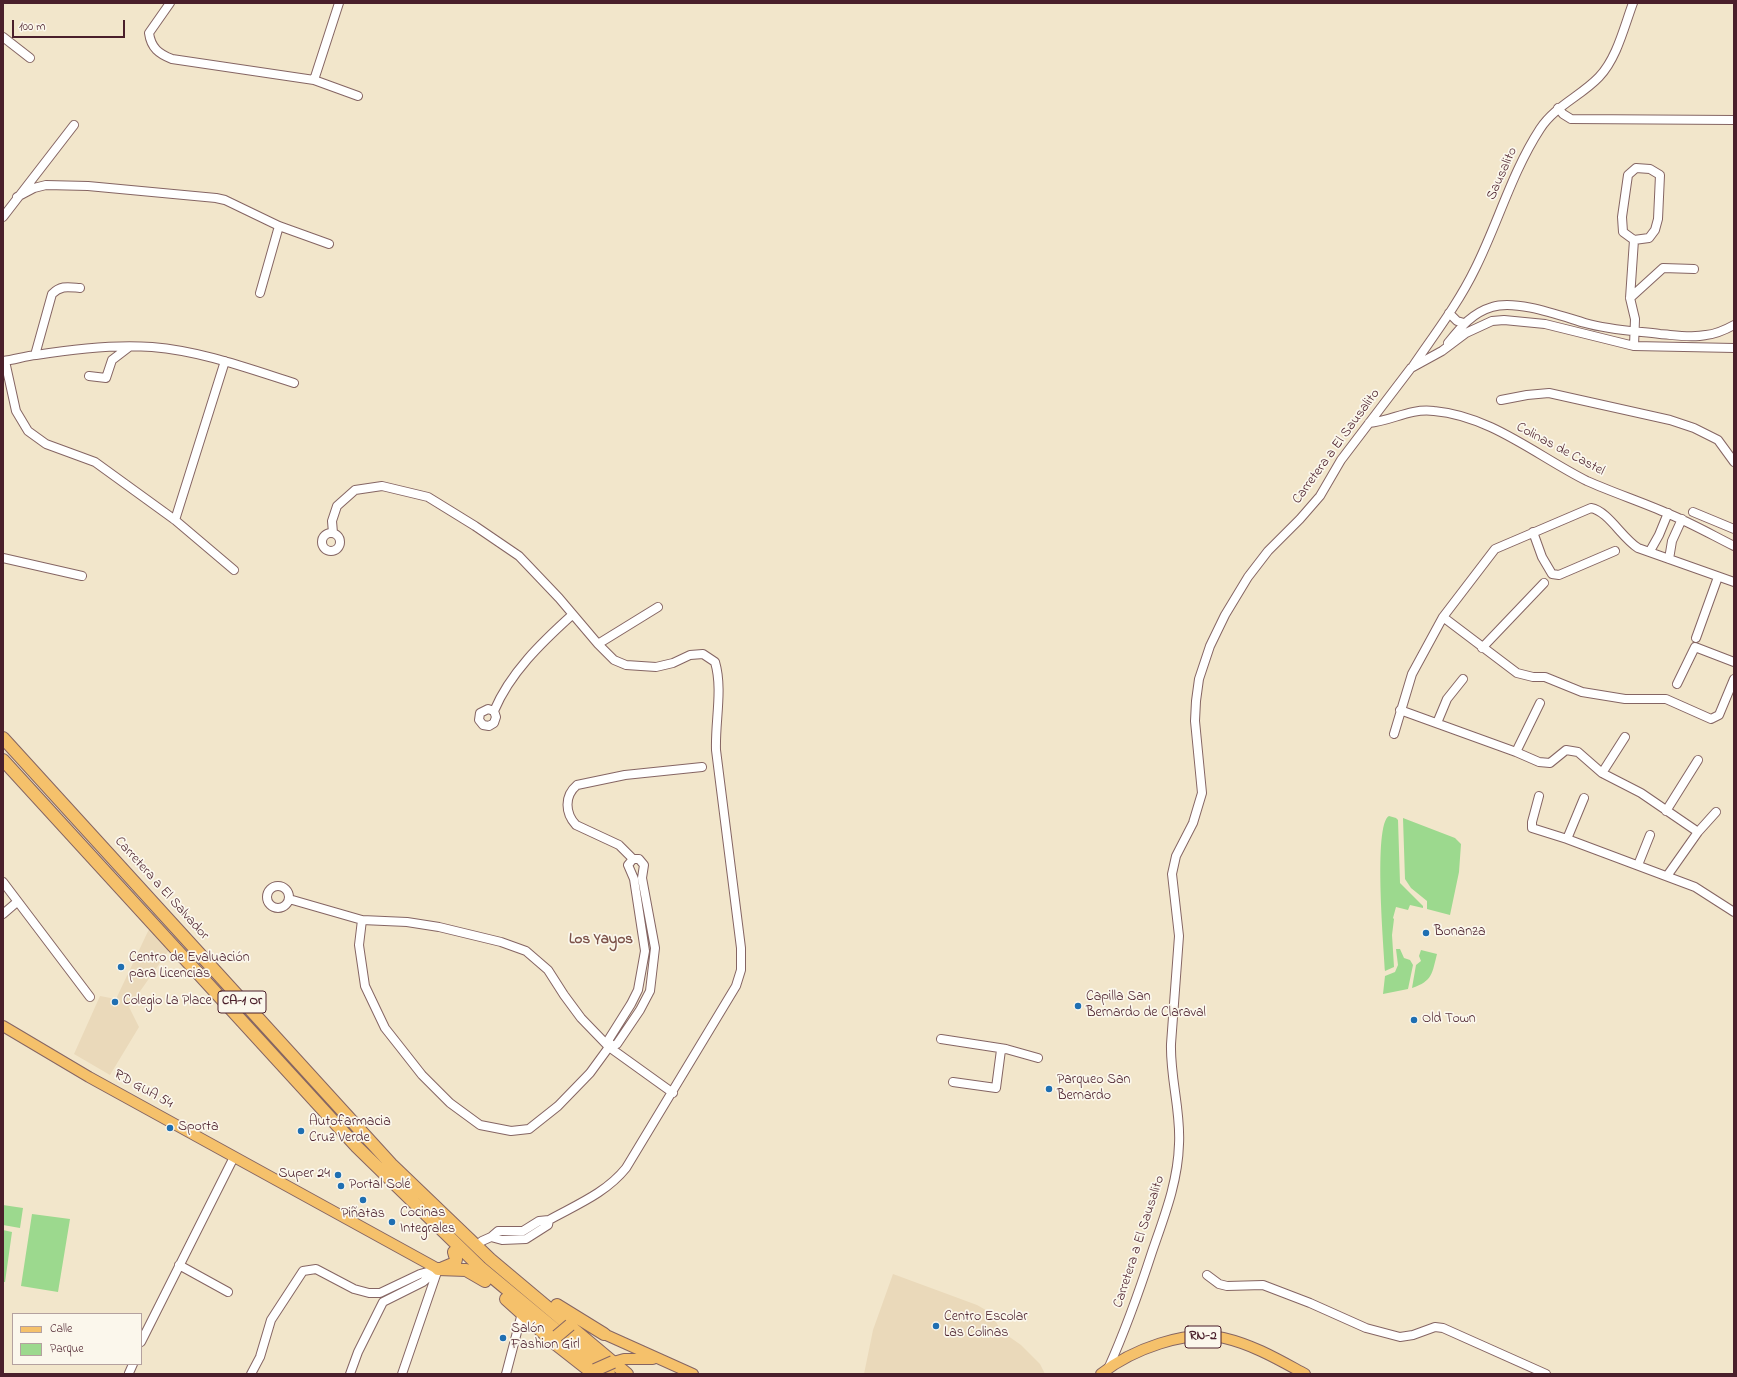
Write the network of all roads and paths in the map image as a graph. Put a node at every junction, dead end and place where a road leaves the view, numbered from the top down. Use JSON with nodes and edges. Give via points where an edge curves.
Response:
{"nodes":[{"id":1,"x":170,"y":3,"type":"edge"},
{"id":2,"x":339,"y":3,"type":"edge"},
{"id":3,"x":1633,"y":3,"type":"edge"},
{"id":4,"x":3,"y":37,"type":"edge"},
{"id":5,"x":30,"y":58,"type":"dead end"},
{"id":6,"x":314,"y":80,"type":"junction"},
{"id":7,"x":358,"y":96,"type":"dead end"},
{"id":8,"x":1558,"y":108,"type":"junction"},
{"id":9,"x":1734,"y":120,"type":"edge"},
{"id":10,"x":74,"y":125,"type":"dead end"},
{"id":11,"x":18,"y":197,"type":"junction"},
{"id":12,"x":3,"y":216,"type":"edge"},
{"id":13,"x":279,"y":226,"type":"junction"},
{"id":14,"x":1634,"y":240,"type":"junction"},
{"id":15,"x":329,"y":244,"type":"dead end"},
{"id":16,"x":1694,"y":269,"type":"dead end"},
{"id":17,"x":80,"y":288,"type":"dead end"},
{"id":18,"x":260,"y":293,"type":"dead end"},
{"id":19,"x":1630,"y":298,"type":"junction"},
{"id":20,"x":1493,"y":306,"type":"junction"},
{"id":21,"x":1449,"y":313,"type":"junction"},
{"id":22,"x":1635,"y":319,"type":"junction"},
{"id":23,"x":1492,"y":321,"type":"junction"},
{"id":24,"x":1464,"y":323,"type":"junction"},
{"id":25,"x":1734,"y":325,"type":"edge"},
{"id":26,"x":1635,"y":331,"type":"junction"},
{"id":27,"x":1646,"y":332,"type":"junction"},
{"id":28,"x":1634,"y":346,"type":"junction"},
{"id":29,"x":129,"y":347,"type":"junction"},
{"id":30,"x":1646,"y":348,"type":"junction"},
{"id":31,"x":1734,"y":348,"type":"edge"},
{"id":32,"x":1442,"y":351,"type":"junction"},
{"id":33,"x":35,"y":355,"type":"junction"},
{"id":34,"x":4,"y":361,"type":"edge"},
{"id":35,"x":225,"y":361,"type":"junction"},
{"id":36,"x":1411,"y":368,"type":"junction"},
{"id":37,"x":89,"y":376,"type":"dead end"},
{"id":38,"x":294,"y":383,"type":"dead end"},
{"id":39,"x":1501,"y":400,"type":"dead end"},
{"id":40,"x":1369,"y":423,"type":"junction"},
{"id":41,"x":1734,"y":462,"type":"edge"},
{"id":42,"x":1694,"y":512,"type":"dead end"},
{"id":43,"x":1668,"y":513,"type":"junction"},
{"id":44,"x":1682,"y":519,"type":"junction"},
{"id":45,"x":175,"y":520,"type":"junction"},
{"id":46,"x":1734,"y":529,"type":"edge"},
{"id":47,"x":1533,"y":532,"type":"junction"},
{"id":48,"x":333,"y":533,"type":"dead end"},
{"id":49,"x":1734,"y":546,"type":"edge"},
{"id":50,"x":1615,"y":551,"type":"dead end"},
{"id":51,"x":1650,"y":551,"type":"junction"},
{"id":52,"x":3,"y":558,"type":"edge"},
{"id":53,"x":1669,"y":559,"type":"junction"},
{"id":54,"x":234,"y":570,"type":"dead end"},
{"id":55,"x":82,"y":576,"type":"dead end"},
{"id":56,"x":1718,"y":577,"type":"junction"},
{"id":57,"x":1734,"y":582,"type":"edge"},
{"id":58,"x":1544,"y":583,"type":"dead end"},
{"id":59,"x":658,"y":607,"type":"dead end"},
{"id":60,"x":572,"y":615,"type":"junction"},
{"id":61,"x":1443,"y":617,"type":"junction"},
{"id":62,"x":1696,"y":638,"type":"dead end"},
{"id":63,"x":598,"y":644,"type":"junction"},
{"id":64,"x":1482,"y":648,"type":"junction"},
{"id":65,"x":1734,"y":662,"type":"edge"},
{"id":66,"x":1463,"y":679,"type":"dead end"},
{"id":67,"x":1734,"y":679,"type":"edge"},
{"id":68,"x":1677,"y":684,"type":"dead end"},
{"id":69,"x":1540,"y":703,"type":"dead end"},
{"id":70,"x":1400,"y":710,"type":"junction"},
{"id":71,"x":494,"y":711,"type":"dead end"},
{"id":72,"x":1437,"y":723,"type":"junction"},
{"id":73,"x":1394,"y":734,"type":"dead end"},
{"id":74,"x":1625,"y":737,"type":"dead end"},
{"id":75,"x":3,"y":738,"type":"edge"},
{"id":76,"x":1516,"y":752,"type":"junction"},
{"id":77,"x":3,"y":760,"type":"edge"},
{"id":78,"x":1698,"y":760,"type":"dead end"},
{"id":79,"x":702,"y":767,"type":"dead end"},
{"id":80,"x":1602,"y":773,"type":"junction"},
{"id":81,"x":1539,"y":796,"type":"dead end"},
{"id":82,"x":1584,"y":798,"type":"dead end"},
{"id":83,"x":1666,"y":811,"type":"junction"},
{"id":84,"x":1716,"y":812,"type":"dead end"},
{"id":85,"x":1698,"y":832,"type":"junction"},
{"id":86,"x":1650,"y":835,"type":"dead end"},
{"id":87,"x":1567,"y":839,"type":"junction"},
{"id":88,"x":633,"y":859,"type":"junction"},
{"id":89,"x":1638,"y":865,"type":"junction"},
{"id":90,"x":1667,"y":876,"type":"junction"},
{"id":91,"x":3,"y":882,"type":"edge"},
{"id":92,"x":289,"y":899,"type":"dead end"},
{"id":93,"x":17,"y":902,"type":"junction"},
{"id":94,"x":1734,"y":912,"type":"edge"},
{"id":95,"x":3,"y":914,"type":"edge"},
{"id":96,"x":362,"y":920,"type":"junction"},
{"id":97,"x":90,"y":997,"type":"dead end"},
{"id":98,"x":3,"y":1026,"type":"edge"},
{"id":99,"x":941,"y":1039,"type":"dead end"},
{"id":100,"x":609,"y":1047,"type":"junction"},
{"id":101,"x":1006,"y":1049,"type":"junction"},
{"id":102,"x":1038,"y":1058,"type":"dead end"},
{"id":103,"x":953,"y":1082,"type":"dead end"},
{"id":104,"x":673,"y":1093,"type":"junction"},
{"id":105,"x":358,"y":1147,"type":"junction"},
{"id":106,"x":234,"y":1157,"type":"junction"},
{"id":107,"x":391,"y":1164,"type":"junction"},
{"id":108,"x":486,"y":1239,"type":"junction"},
{"id":109,"x":454,"y":1252,"type":"junction"},
{"id":110,"x":179,"y":1265,"type":"junction"},
{"id":111,"x":438,"y":1269,"type":"junction"},
{"id":112,"x":1207,"y":1275,"type":"dead end"},
{"id":113,"x":485,"y":1282,"type":"junction"},
{"id":114,"x":228,"y":1292,"type":"dead end"},
{"id":115,"x":380,"y":1293,"type":"junction"},
{"id":116,"x":383,"y":1302,"type":"junction"},
{"id":117,"x":557,"y":1305,"type":"junction"},
{"id":118,"x":522,"y":1313,"type":"junction"},
{"id":119,"x":574,"y":1325,"type":"junction"},
{"id":120,"x":604,"y":1334,"type":"junction"},
{"id":121,"x":142,"y":1340,"type":"edge"},
{"id":122,"x":557,"y":1341,"type":"junction"},
{"id":123,"x":657,"y":1359,"type":"junction"},
{"id":124,"x":615,"y":1361,"type":"junction"},
{"id":125,"x":133,"y":1365,"type":"edge"},
{"id":126,"x":1105,"y":1371,"type":"edge"},
{"id":127,"x":593,"y":1372,"type":"edge"},
{"id":128,"x":130,"y":1373,"type":"dead end"},
{"id":129,"x":251,"y":1374,"type":"edge"},
{"id":130,"x":350,"y":1374,"type":"edge"},
{"id":131,"x":402,"y":1374,"type":"edge"},
{"id":132,"x":506,"y":1374,"type":"edge"},
{"id":133,"x":609,"y":1374,"type":"edge"},
{"id":134,"x":627,"y":1374,"type":"edge"},
{"id":135,"x":632,"y":1374,"type":"edge"},
{"id":136,"x":693,"y":1374,"type":"edge"},
{"id":137,"x":1305,"y":1374,"type":"edge"},
{"id":138,"x":1546,"y":1374,"type":"edge"}],
"edges":[{"from":1,"to":6,"type":"street","via":[[149,33],[155,49],[162,55],[172,59]]},
{"from":2,"to":6,"type":"street"},
{"from":3,"to":8,"type":"street","name":"Sausalito","via":[[1607,67],[1599,78]]},
{"from":4,"to":5,"type":"street"},
{"from":6,"to":7,"type":"street"},
{"from":8,"to":9,"type":"street","via":[[1571,119]]},
{"from":8,"to":21,"type":"street","name":"Sausalito","via":[[1540,129],[1528,150],[1475,269]]},
{"from":10,"to":11,"type":"street"},
{"from":11,"to":12,"type":"street"},
{"from":11,"to":13,"type":"street","via":[[46,185],[178,194],[225,200]]},
{"from":13,"to":15,"type":"street"},
{"from":13,"to":18,"type":"street"},
{"from":14,"to":14,"type":"street","via":[[1622,232],[1628,175],[1636,168],[1650,169],[1660,175],[1655,230],[1649,238]]},
{"from":14,"to":19,"type":"street"},
{"from":16,"to":19,"type":"street","via":[[1663,268]]},
{"from":17,"to":33,"type":"street","via":[[63,286],[52,294]]},
{"from":19,"to":22,"type":"street"},
{"from":20,"to":23,"type":"street"},
{"from":20,"to":24,"type":"street"},
{"from":20,"to":26,"type":"street","via":[[1524,306],[1608,329]]},
{"from":21,"to":24,"type":"street","via":[[1454,319]]},
{"from":21,"to":36,"type":"street","name":"Sausalito"},
{"from":22,"to":26,"type":"street"},
{"from":22,"to":27,"type":"street"},
{"from":23,"to":28,"type":"street","via":[[1546,324]]},
{"from":23,"to":32,"type":"street","via":[[1466,333]]},
{"from":24,"to":32,"type":"street"},
{"from":25,"to":27,"type":"street","via":[[1704,336]]},
{"from":26,"to":27,"type":"street"},
{"from":26,"to":28,"type":"street"},
{"from":27,"to":30,"type":"street"},
{"from":28,"to":30,"type":"street"},
{"from":29,"to":33,"type":"street"},
{"from":29,"to":35,"type":"street","via":[[152,347]]},
{"from":29,"to":37,"type":"street","via":[[112,360],[106,378]]},
{"from":30,"to":31,"type":"street"},
{"from":32,"to":36,"type":"street","name":"Carretera a El Sausalito"},
{"from":33,"to":34,"type":"street"},
{"from":34,"to":45,"type":"street","via":[[16,411],[28,432],[46,444],[95,462]]},
{"from":35,"to":38,"type":"street"},
{"from":35,"to":45,"type":"street"},
{"from":36,"to":40,"type":"street","name":"Carretera a El Sausalito"},
{"from":39,"to":41,"type":"street","via":[[1527,394],[1549,394],[1681,423],[1718,440]]},
{"from":40,"to":43,"type":"street","name":"Colinas de Castel","via":[[1420,410],[1433,410],[1463,417],[1528,446],[1587,480]]},
{"from":40,"to":126,"type":"street","name":"Carretera a El Sausalito","via":[[1341,460],[1320,496],[1268,551],[1248,577],[1210,646],[1199,679],[1195,721],[1202,794],[1193,823],[1176,856],[1172,874],[1179,936],[1171,1044],[1180,1143],[1176,1178],[1135,1301]]},
{"from":42,"to":46,"type":"street"},
{"from":43,"to":44,"type":"street","name":"Colinas de Castel"},
{"from":43,"to":51,"type":"street"},
{"from":44,"to":49,"type":"street","name":"Colinas de Castel"},
{"from":44,"to":53,"type":"street","via":[[1672,541]]},
{"from":45,"to":54,"type":"street"},
{"from":47,"to":50,"type":"street","via":[[1542,557],[1552,574],[1558,575]]},
{"from":47,"to":51,"type":"street","via":[[1591,508],[1604,514],[1628,541],[1638,548]]},
{"from":47,"to":61,"type":"street","via":[[1495,549]]},
{"from":48,"to":60,"type":"street","via":[[332,521],[337,506],[355,490],[382,486],[428,498],[519,556]]},
{"from":51,"to":53,"type":"street"},
{"from":52,"to":55,"type":"street"},
{"from":53,"to":56,"type":"street"},
{"from":56,"to":57,"type":"street"},
{"from":56,"to":62,"type":"street"},
{"from":58,"to":64,"type":"street"},
{"from":59,"to":63,"type":"street"},
{"from":60,"to":63,"type":"street"},
{"from":60,"to":71,"type":"street","via":[[525,662],[501,694]]},
{"from":61,"to":64,"type":"street"},
{"from":61,"to":70,"type":"street","via":[[1412,674]]},
{"from":63,"to":104,"type":"street","via":[[614,660],[636,667],[656,667],[690,655],[703,654],[714,662],[719,676],[716,750],[741,948],[741,970],[736,986]]},
{"from":64,"to":67,"type":"street","via":[[1517,673],[1545,677],[1582,692],[1625,699],[1666,699],[1709,719],[1719,715]]},
{"from":65,"to":68,"type":"street","via":[[1695,647]]},
{"from":66,"to":72,"type":"street","via":[[1447,698]]},
{"from":69,"to":76,"type":"street"},
{"from":70,"to":72,"type":"street"},
{"from":70,"to":73,"type":"street"},
{"from":72,"to":76,"type":"street"},
{"from":74,"to":80,"type":"street"},
{"from":75,"to":107,"type":"highway","name":"Carretera a El Salvador","number":"CA-1 Or"},
{"from":76,"to":80,"type":"street","via":[[1545,763],[1555,760],[1561,752],[1574,750]]},
{"from":77,"to":105,"type":"highway","name":"Carretera a El Salvador","number":"CA-1 Or"},
{"from":78,"to":83,"type":"street"},
{"from":79,"to":88,"type":"street","via":[[625,774],[578,785],[573,789],[567,805],[576,825],[619,845]]},
{"from":80,"to":83,"type":"street","via":[[1641,793]]},
{"from":81,"to":87,"type":"street","via":[[1532,828]]},
{"from":82,"to":87,"type":"street"},
{"from":83,"to":85,"type":"street"},
{"from":84,"to":85,"type":"street"},
{"from":85,"to":90,"type":"street"},
{"from":86,"to":89,"type":"street"},
{"from":87,"to":89,"type":"street"},
{"from":88,"to":100,"type":"street","via":[[628,868],[634,879],[645,951],[643,970],[638,990],[609,1039]]},
{"from":88,"to":100,"type":"street","via":[[639,859],[644,865],[642,878],[655,948],[654,966],[650,991],[640,1010],[617,1044]]},
{"from":89,"to":90,"type":"street"},
{"from":90,"to":94,"type":"street","via":[[1695,887]]},
{"from":91,"to":93,"type":"street"},
{"from":92,"to":96,"type":"street"},
{"from":93,"to":95,"type":"street"},
{"from":93,"to":97,"type":"street"},
{"from":96,"to":100,"type":"street","via":[[407,922],[439,927],[501,942],[526,951],[548,970],[582,1018]]},
{"from":96,"to":100,"type":"street","via":[[359,945],[361,969],[365,986],[385,1028],[450,1104],[480,1125],[511,1131],[529,1129],[574,1090]]},
{"from":98,"to":106,"type":"main road","name":"RD GUA 54"},
{"from":99,"to":101,"type":"street"},
{"from":100,"to":104,"type":"street"},
{"from":101,"to":102,"type":"street"},
{"from":101,"to":103,"type":"street","via":[[1002,1050],[996,1088]]},
{"from":104,"to":108,"type":"street","via":[[616,1180],[549,1220],[548,1224],[526,1239]]},
{"from":105,"to":109,"type":"highway","via":[[367,1163]]},
{"from":105,"to":133,"type":"highway","name":"Carretera a El Salvador","number":"CA-1 Or","via":[[480,1267]]},
{"from":106,"to":110,"type":"street"},
{"from":106,"to":111,"type":"main road","name":"RD GUA 54"},
{"from":107,"to":108,"type":"highway","via":[[417,1178]]},
{"from":107,"to":134,"type":"highway","name":"Carretera a El Salvador","number":"CA-1 Or","via":[[490,1259]]},
{"from":108,"to":117,"type":"highway"},
{"from":109,"to":111,"type":"highway","via":[[455,1263]]},
{"from":109,"to":113,"type":"highway"},
{"from":110,"to":114,"type":"street"},
{"from":110,"to":121,"type":"street"},
{"from":111,"to":113,"type":"highway","via":[[466,1270]]},
{"from":111,"to":115,"type":"street","via":[[420,1274]]},
{"from":111,"to":116,"type":"street","via":[[423,1282]]},
{"from":111,"to":131,"type":"street"},
{"from":112,"to":138,"type":"street","via":[[1218,1284],[1227,1286],[1262,1285],[1366,1328],[1400,1337],[1435,1327],[1443,1328]]},
{"from":113,"to":118,"type":"highway"},
{"from":115,"to":116,"type":"street"},
{"from":115,"to":129,"type":"street","via":[[354,1289],[316,1270],[303,1271],[272,1320],[260,1357]]},
{"from":116,"to":130,"type":"street"},
{"from":117,"to":119,"type":"highway"},
{"from":117,"to":120,"type":"highway"},
{"from":118,"to":122,"type":"highway"},
{"from":118,"to":132,"type":"street"},
{"from":119,"to":120,"type":"highway"},
{"from":119,"to":122,"type":"highway","bridge":true},
{"from":119,"to":124,"type":"highway"},
{"from":120,"to":123,"type":"main road"},
{"from":122,"to":127,"type":"highway"},
{"from":123,"to":124,"type":"main road"},
{"from":123,"to":136,"type":"main road"},
{"from":124,"to":127,"type":"highway","bridge":true},
{"from":124,"to":135,"type":"highway"},
{"from":125,"to":128,"type":"street"},
{"from":126,"to":137,"type":"main road","number":"RN-2","via":[[1154,1346],[1180,1339],[1205,1337],[1222,1338],[1251,1346]]}]}
